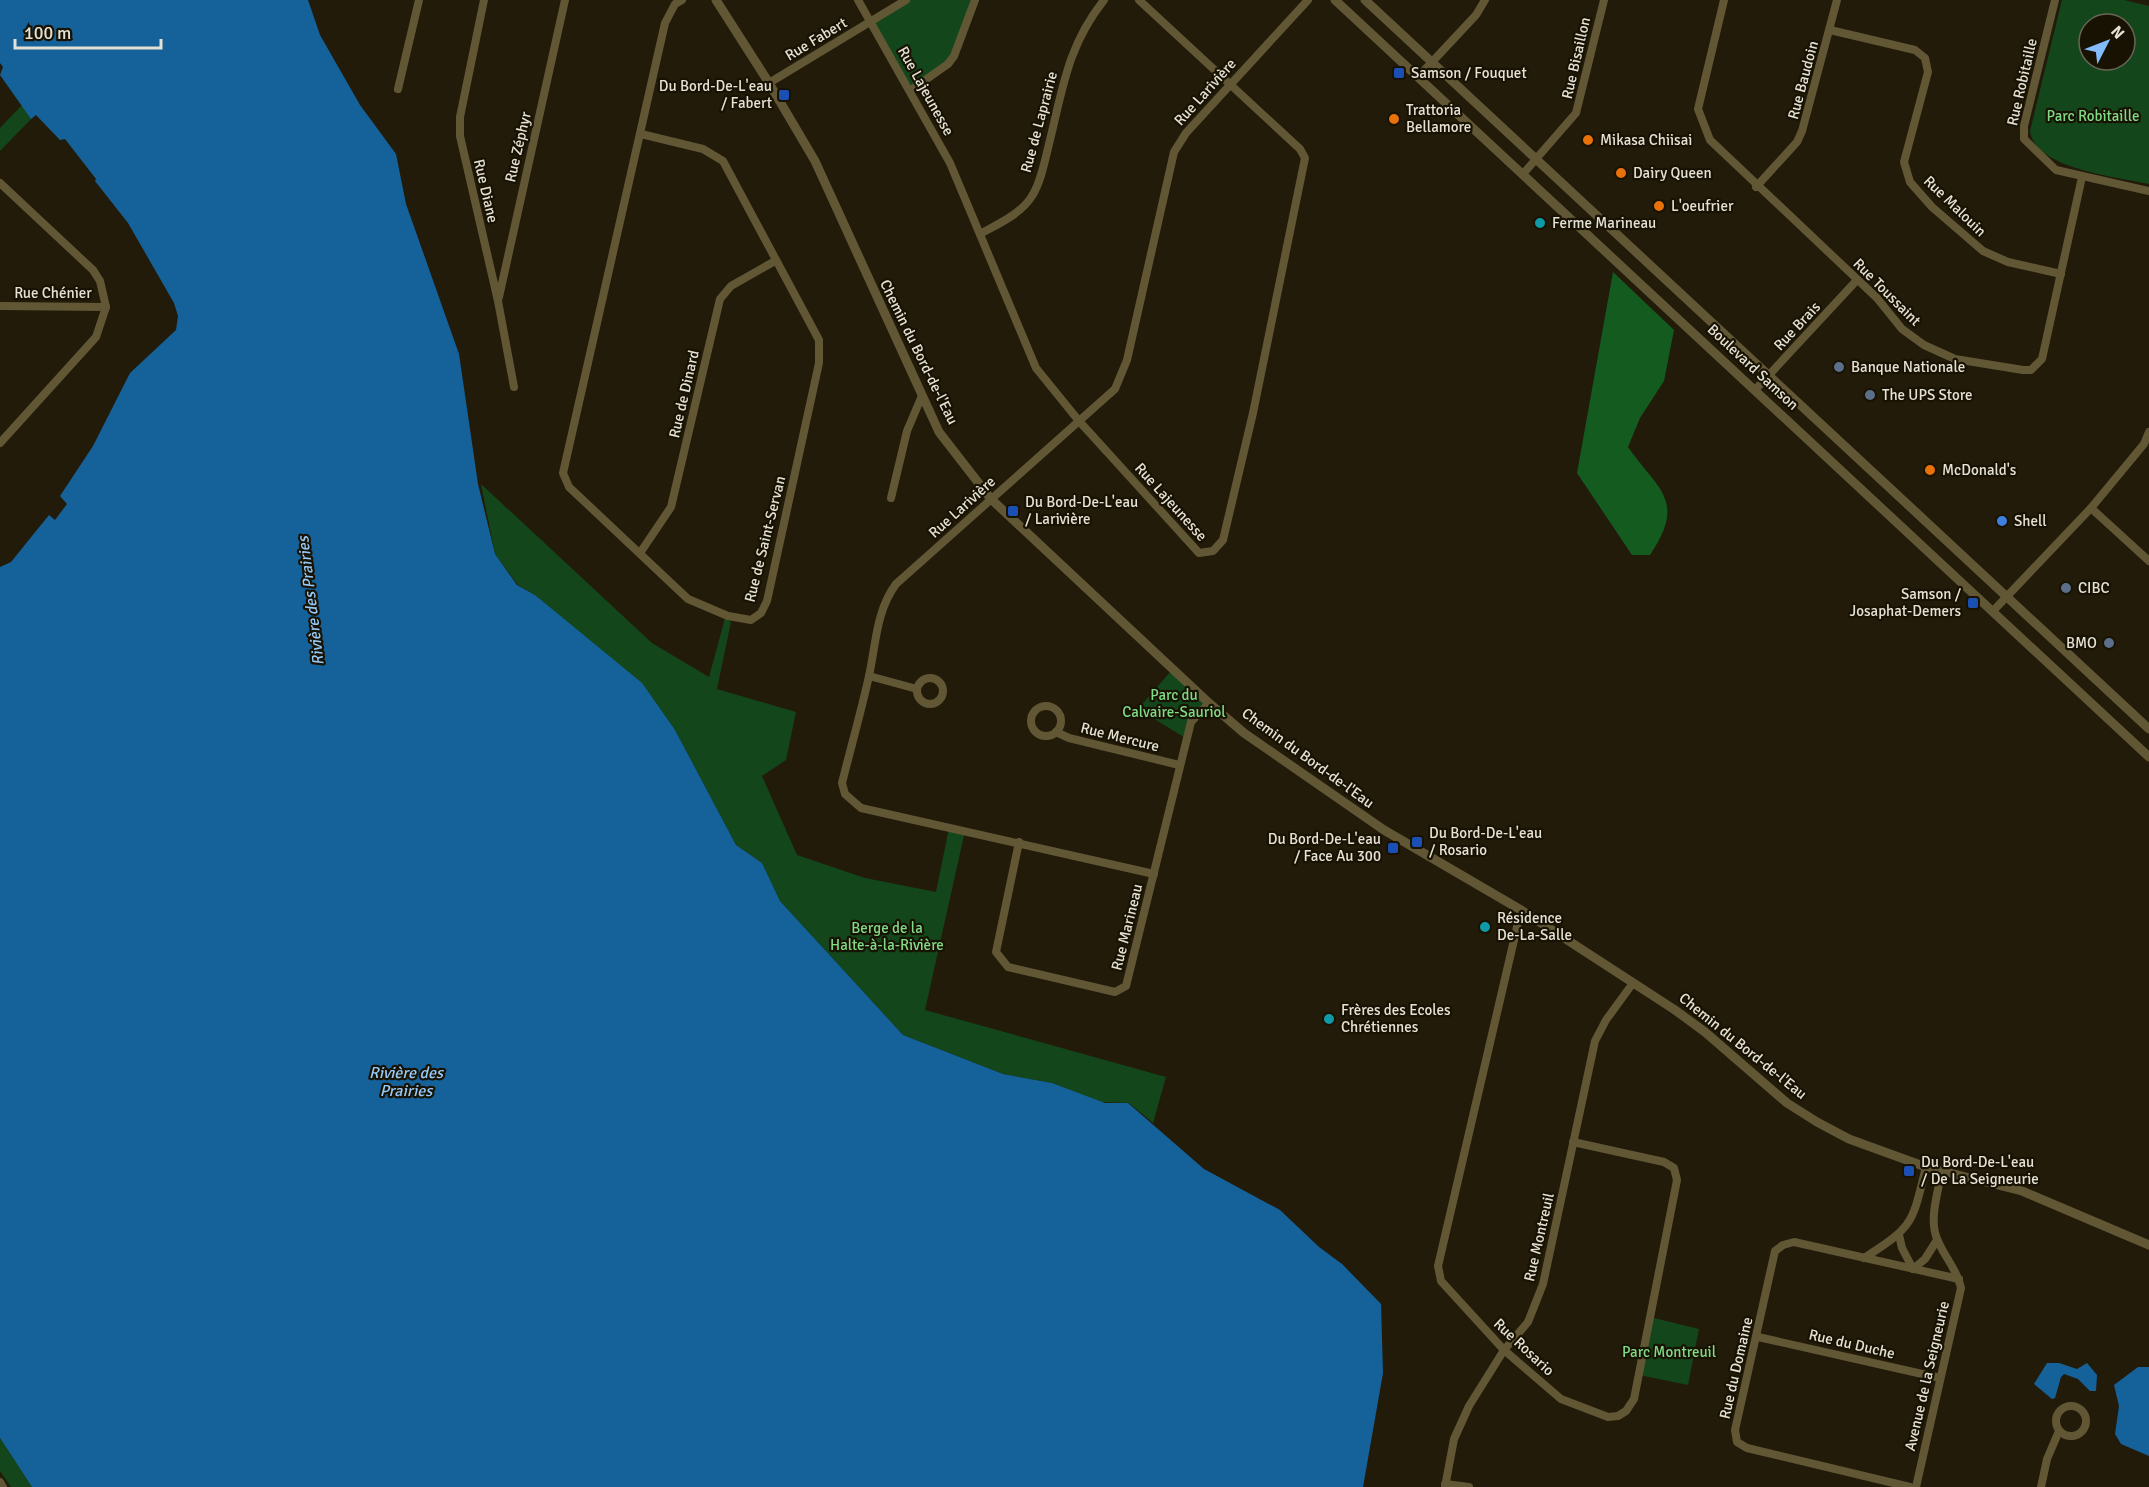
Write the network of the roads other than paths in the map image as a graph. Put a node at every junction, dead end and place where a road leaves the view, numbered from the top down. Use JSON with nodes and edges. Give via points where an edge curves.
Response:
{"nodes":[{"id":1,"x":419,"y":0,"type":"edge"},
{"id":2,"x":484,"y":0,"type":"edge"},
{"id":3,"x":565,"y":0,"type":"edge"},
{"id":4,"x":682,"y":0,"type":"edge"},
{"id":5,"x":716,"y":0,"type":"edge"},
{"id":6,"x":858,"y":0,"type":"edge"},
{"id":7,"x":906,"y":0,"type":"edge"},
{"id":8,"x":975,"y":0,"type":"edge"},
{"id":9,"x":1104,"y":0,"type":"edge"},
{"id":10,"x":1139,"y":0,"type":"edge"},
{"id":11,"x":1308,"y":0,"type":"edge"},
{"id":12,"x":1335,"y":0,"type":"edge"},
{"id":13,"x":1365,"y":0,"type":"edge"},
{"id":14,"x":1485,"y":0,"type":"edge"},
{"id":15,"x":1604,"y":0,"type":"edge"},
{"id":16,"x":1724,"y":0,"type":"edge"},
{"id":17,"x":1837,"y":0,"type":"edge"},
{"id":18,"x":2055,"y":0,"type":"edge"},
{"id":19,"x":872,"y":22,"type":"junction"},
{"id":20,"x":1830,"y":30,"type":"junction"},
{"id":21,"x":1432,"y":62,"type":"junction"},
{"id":22,"x":1418,"y":77,"type":"junction"},
{"id":23,"x":770,"y":83,"type":"junction"},
{"id":24,"x":1230,"y":84,"type":"junction"},
{"id":25,"x":398,"y":88,"type":"dead end"},
{"id":26,"x":911,"y":90,"type":"junction"},
{"id":27,"x":641,"y":134,"type":"junction"},
{"id":28,"x":1537,"y":159,"type":"junction"},
{"id":29,"x":1522,"y":174,"type":"junction"},
{"id":30,"x":2082,"y":177,"type":"junction"},
{"id":31,"x":0,"y":183,"type":"edge"},
{"id":32,"x":1756,"y":187,"type":"junction"},
{"id":33,"x":2149,"y":191,"type":"edge"},
{"id":34,"x":980,"y":234,"type":"junction"},
{"id":35,"x":776,"y":261,"type":"junction"},
{"id":36,"x":2061,"y":274,"type":"junction"},
{"id":37,"x":1857,"y":280,"type":"junction"},
{"id":38,"x":498,"y":301,"type":"junction"},
{"id":39,"x":0,"y":306,"type":"edge"},
{"id":40,"x":106,"y":306,"type":"junction"},
{"id":41,"x":1769,"y":375,"type":"junction"},
{"id":42,"x":514,"y":387,"type":"dead end"},
{"id":43,"x":1755,"y":390,"type":"junction"},
{"id":44,"x":921,"y":398,"type":"junction"},
{"id":45,"x":1079,"y":421,"type":"junction"},
{"id":46,"x":2149,"y":432,"type":"edge"},
{"id":47,"x":1,"y":440,"type":"edge"},
{"id":48,"x":891,"y":498,"type":"dead end"},
{"id":49,"x":991,"y":499,"type":"junction"},
{"id":50,"x":2091,"y":508,"type":"junction"},
{"id":51,"x":640,"y":553,"type":"junction"},
{"id":52,"x":2149,"y":561,"type":"edge"},
{"id":53,"x":2007,"y":596,"type":"junction"},
{"id":54,"x":1993,"y":611,"type":"junction"},
{"id":55,"x":869,"y":675,"type":"junction"},
{"id":56,"x":917,"y":689,"type":"dead end"},
{"id":57,"x":1209,"y":703,"type":"junction"},
{"id":58,"x":2149,"y":729,"type":"edge"},
{"id":59,"x":1056,"y":732,"type":"dead end"},
{"id":60,"x":2149,"y":756,"type":"edge"},
{"id":61,"x":1179,"y":765,"type":"junction"},
{"id":62,"x":1019,"y":842,"type":"junction"},
{"id":63,"x":1154,"y":874,"type":"junction"},
{"id":64,"x":1521,"y":910,"type":"junction"},
{"id":65,"x":1633,"y":983,"type":"junction"},
{"id":66,"x":1573,"y":1142,"type":"junction"},
{"id":67,"x":1926,"y":1167,"type":"junction"},
{"id":68,"x":1942,"y":1171,"type":"junction"},
{"id":69,"x":1899,"y":1235,"type":"junction"},
{"id":70,"x":1937,"y":1240,"type":"junction"},
{"id":71,"x":2149,"y":1245,"type":"edge"},
{"id":72,"x":1864,"y":1258,"type":"junction"},
{"id":73,"x":1913,"y":1269,"type":"junction"},
{"id":74,"x":1959,"y":1279,"type":"junction"},
{"id":75,"x":1758,"y":1337,"type":"junction"},
{"id":76,"x":1504,"y":1350,"type":"junction"},
{"id":77,"x":1940,"y":1378,"type":"junction"},
{"id":78,"x":2059,"y":1431,"type":"junction"},
{"id":79,"x":0,"y":1482,"type":"edge"},
{"id":80,"x":1445,"y":1485,"type":"edge"},
{"id":81,"x":3,"y":1487,"type":"edge"},
{"id":82,"x":1469,"y":1487,"type":"edge"},
{"id":83,"x":1910,"y":1487,"type":"edge"},
{"id":84,"x":1916,"y":1487,"type":"edge"},
{"id":85,"x":2041,"y":1487,"type":"edge"}],
"edges":[{"from":1,"to":25,"type":"street"},
{"from":2,"to":38,"type":"street","name":"Rue Diane","via":[[460,117],[460,136]]},
{"from":3,"to":38,"type":"street","name":"Rue Zéphyr"},
{"from":4,"to":27,"type":"street","name":"Rue de Saint-Servan","via":[[675,4],[665,23]]},
{"from":5,"to":23,"type":"street","name":"Chemin du Bord-de-l'Eau"},
{"from":6,"to":19,"type":"street","name":"Rue Lajeunesse"},
{"from":7,"to":19,"type":"street","name":"Rue Fabert"},
{"from":8,"to":26,"type":"street","via":[[954,56]]},
{"from":9,"to":34,"type":"street","name":"Rue de Laprairie","via":[[1086,22],[1072,49],[1032,196],[1009,219]]},
{"from":10,"to":24,"type":"street","name":"Rue Lajeunesse"},
{"from":11,"to":24,"type":"street","name":"Rue Larivière"},
{"from":12,"to":22,"type":"street","name":"Boulevard Samson"},
{"from":13,"to":21,"type":"street","name":"Boulevard Samson"},
{"from":14,"to":21,"type":"street"},
{"from":15,"to":28,"type":"street","name":"Rue Bisaillon","via":[[1577,111]]},
{"from":16,"to":32,"type":"street","name":"Rue Toussaint","via":[[1698,109],[1710,140]]},
{"from":17,"to":20,"type":"street","name":"Rue Baudoin"},
{"from":18,"to":30,"type":"street","name":"Rue Robitaille","via":[[2024,135],[2027,144],[2056,170]]},
{"from":19,"to":23,"type":"street","name":"Rue Fabert"},
{"from":19,"to":26,"type":"street","name":"Rue Lajeunesse"},
{"from":20,"to":32,"type":"street","name":"Rue Baudoin","via":[[1803,131]]},
{"from":20,"to":36,"type":"street","name":"Rue Malouin","via":[[1915,51],[1925,58],[1928,72],[1905,162],[1910,182],[1932,207],[1983,251],[2008,262]]},
{"from":21,"to":22,"type":"street"},
{"from":21,"to":28,"type":"street","name":"Boulevard Samson"},
{"from":22,"to":29,"type":"street","name":"Boulevard Samson"},
{"from":23,"to":44,"type":"street","name":"Chemin du Bord-de-l'Eau","via":[[815,161]]},
{"from":24,"to":45,"type":"street","name":"Rue Larivière","via":[[1174,152],[1126,360],[1115,389]]},
{"from":24,"to":45,"type":"street","name":"Rue Lajeunesse","via":[[1300,149],[1305,167],[1223,540],[1213,551],[1199,553]]},
{"from":26,"to":34,"type":"street","name":"Rue Lajeunesse","via":[[950,162]]},
{"from":27,"to":35,"type":"street","name":"Rue de Saint-Servan","via":[[703,149],[723,161]]},
{"from":27,"to":51,"type":"street","name":"Rue de Saint-Servan","via":[[563,473],[569,487]]},
{"from":28,"to":29,"type":"street","name":"Rue Bisaillon"},
{"from":28,"to":41,"type":"street","name":"Boulevard Samson"},
{"from":29,"to":43,"type":"street","name":"Boulevard Samson"},
{"from":30,"to":33,"type":"street","name":"Rue Robitaille"},
{"from":30,"to":36,"type":"street","name":"Rue Toussaint"},
{"from":31,"to":40,"type":"street","via":[[93,270]]},
{"from":32,"to":37,"type":"street","name":"Rue Toussaint"},
{"from":34,"to":45,"type":"street","name":"Rue Lajeunesse","via":[[1036,368]]},
{"from":35,"to":51,"type":"street","name":"Rue de Dinard","via":[[731,286],[720,299],[671,507]]},
{"from":35,"to":51,"type":"street","name":"Rue de Saint-Servan","via":[[819,340],[819,363],[767,601],[751,620],[728,616],[688,599]]},
{"from":36,"to":37,"type":"street","name":"Rue Toussaint","via":[[2042,360],[2031,370],[1955,359],[1924,345],[1902,329]]},
{"from":37,"to":41,"type":"street","name":"Rue Brais"},
{"from":38,"to":42,"type":"street","name":"Rue Diane"},
{"from":39,"to":40,"type":"street","name":"Rue Chénier"},
{"from":40,"to":47,"type":"street","via":[[96,337]]},
{"from":41,"to":43,"type":"street","name":"Rue Brais"},
{"from":41,"to":53,"type":"street","name":"Boulevard Samson"},
{"from":43,"to":54,"type":"street","name":"Boulevard Samson"},
{"from":44,"to":48,"type":"street","via":[[907,431]]},
{"from":44,"to":49,"type":"street","name":"Chemin du Bord-de-l'Eau","via":[[939,432]]},
{"from":45,"to":49,"type":"street","name":"Rue Larivière"},
{"from":46,"to":50,"type":"street","via":[[2144,444]]},
{"from":49,"to":55,"type":"street","name":"Rue Larivière","via":[[888,595],[881,609]]},
{"from":49,"to":57,"type":"street","name":"Chemin du Bord-de-l'Eau"},
{"from":50,"to":52,"type":"street"},
{"from":50,"to":53,"type":"street"},
{"from":53,"to":54,"type":"street"},
{"from":53,"to":58,"type":"street","name":"Boulevard Samson"},
{"from":54,"to":60,"type":"street","name":"Boulevard Samson"},
{"from":55,"to":56,"type":"street"},
{"from":55,"to":62,"type":"street","name":"Rue Larivière","via":[[842,783],[845,794],[861,808]]},
{"from":57,"to":61,"type":"street","name":"Rue Marineau","via":[[1191,722]]},
{"from":57,"to":64,"type":"street","name":"Chemin du Bord-de-l'Eau","via":[[1244,733],[1384,830]]},
{"from":59,"to":61,"type":"street","name":"Rue Mercure"},
{"from":61,"to":63,"type":"street","name":"Rue Marineau"},
{"from":62,"to":63,"type":"street","name":"Rue Larivière"},
{"from":62,"to":63,"type":"street","name":"Rue Marineau","via":[[996,952],[1008,967],[1115,992],[1126,986]]},
{"from":64,"to":65,"type":"street","name":"Chemin du Bord-de-l'Eau"},
{"from":64,"to":76,"type":"street","name":"Rue Rosario","via":[[1438,1266],[1441,1281]]},
{"from":65,"to":66,"type":"street","name":"Rue Montreuil","via":[[1595,1041]]},
{"from":65,"to":67,"type":"street","name":"Chemin du Bord-de-l'Eau","via":[[1705,1032],[1797,1109],[1849,1138]]},
{"from":66,"to":76,"type":"street","name":"Rue Montreuil","via":[[1543,1284],[1528,1322]]},
{"from":66,"to":76,"type":"street","name":"Rue Rosario","via":[[1664,1162],[1674,1168],[1677,1180],[1634,1399],[1618,1416],[1561,1399]]},
{"from":67,"to":68,"type":"street","name":"Chemin du Bord-de-l'Eau"},
{"from":67,"to":69,"type":"street","via":[[1915,1212]]},
{"from":68,"to":70,"type":"street","via":[[1934,1214]]},
{"from":68,"to":71,"type":"street","name":"Chemin du Bord-de-l'Eau","via":[[2022,1191]]},
{"from":69,"to":72,"type":"street"},
{"from":69,"to":73,"type":"street"},
{"from":70,"to":73,"type":"street"},
{"from":70,"to":74,"type":"street"},
{"from":72,"to":73,"type":"street","name":"Rue du Domaine"},
{"from":72,"to":75,"type":"street","name":"Rue du Domaine","via":[[1794,1242],[1783,1245],[1775,1251]]},
{"from":73,"to":74,"type":"street","name":"Rue du Domaine"},
{"from":74,"to":77,"type":"street","name":"Avenue de la Seigneurie","via":[[1961,1288]]},
{"from":75,"to":77,"type":"street","name":"Rue du Duche"},
{"from":75,"to":83,"type":"street","name":"Rue du Domaine","via":[[1735,1431],[1737,1442],[1747,1448]]},
{"from":76,"to":80,"type":"street","name":"Rue Montreuil","via":[[1469,1406],[1454,1439]]},
{"from":77,"to":84,"type":"street","name":"Avenue de la Seigneurie"},
{"from":78,"to":78,"type":"street","via":[[2067,1436],[2082,1432],[2086,1423],[2084,1413],[2070,1406],[2060,1410],[2056,1418]]},
{"from":78,"to":85,"type":"street"},
{"from":79,"to":81,"type":"street"},
{"from":80,"to":82,"type":"street"}]}
